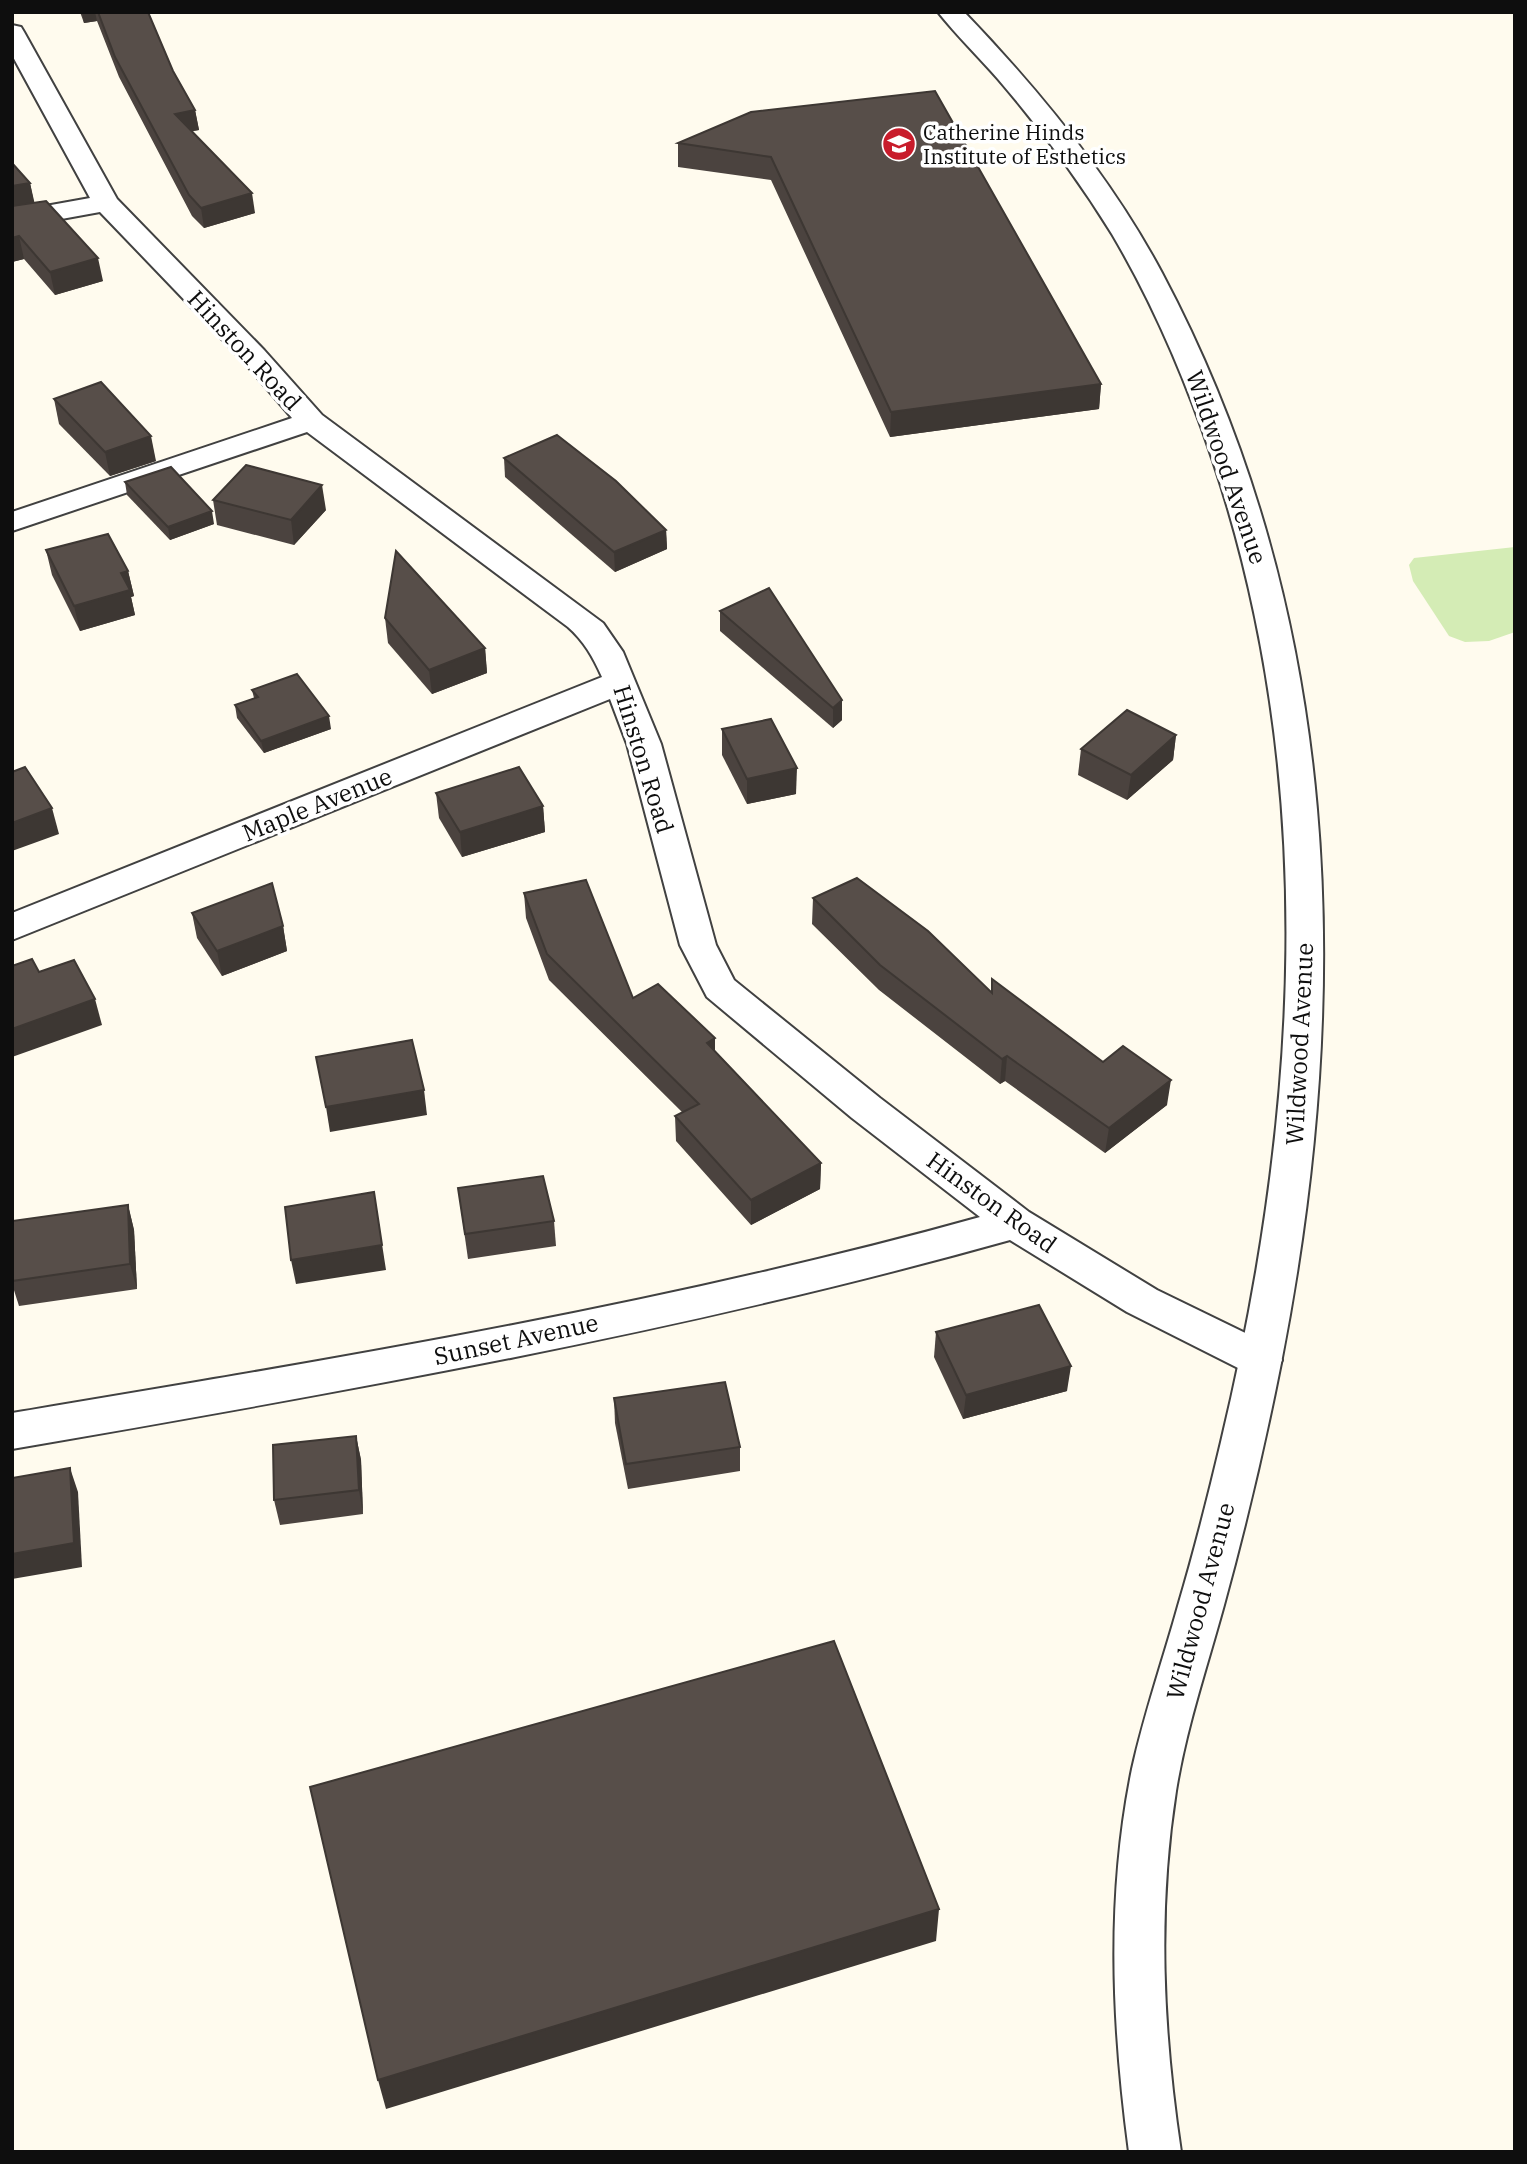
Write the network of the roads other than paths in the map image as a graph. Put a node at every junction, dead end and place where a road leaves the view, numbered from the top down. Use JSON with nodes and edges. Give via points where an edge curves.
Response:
{"nodes":[{"id":1,"x":950,"y":12,"type":"edge"},
{"id":2,"x":12,"y":32,"type":"edge"},
{"id":3,"x":106,"y":203,"type":"junction"},
{"id":4,"x":12,"y":220,"type":"edge"},
{"id":5,"x":311,"y":421,"type":"junction"},
{"id":6,"x":12,"y":522,"type":"edge"},
{"id":7,"x":621,"y":681,"type":"junction"},
{"id":8,"x":12,"y":927,"type":"edge"},
{"id":9,"x":1015,"y":1223,"type":"junction"},
{"id":10,"x":1261,"y":1360,"type":"junction"},
{"id":11,"x":12,"y":1431,"type":"edge"},
{"id":12,"x":1155,"y":2152,"type":"edge"}],
"edges":[{"from":1,"to":10,"type":"street","name":"Wildwood Avenue","via":[[1019,86],[1060,139],[1145,268],[1217,422],[1264,573],[1297,761],[1305,862],[1306,972],[1300,1092],[1286,1214]]},
{"from":2,"to":3,"type":"street","name":"Hinston Road"},
{"from":3,"to":4,"type":"street"},
{"from":3,"to":5,"type":"street","name":"Hinston Road"},
{"from":5,"to":6,"type":"street"},
{"from":5,"to":7,"type":"street","name":"Hinston Road","via":[[591,630]]},
{"from":7,"to":8,"type":"street","name":"Maple Avenue"},
{"from":7,"to":9,"type":"street","name":"Hinston Road","via":[[644,744],[698,946],[720,988]]},
{"from":9,"to":10,"type":"street","name":"Hinston Road","via":[[1142,1301]]},
{"from":9,"to":11,"type":"street","name":"Sunset Avenue","via":[[917,1251],[488,1346]]},
{"from":10,"to":12,"type":"street","name":"Wildwood Avenue","via":[[1158,1760],[1143,1853],[1137,1956]]}]}
